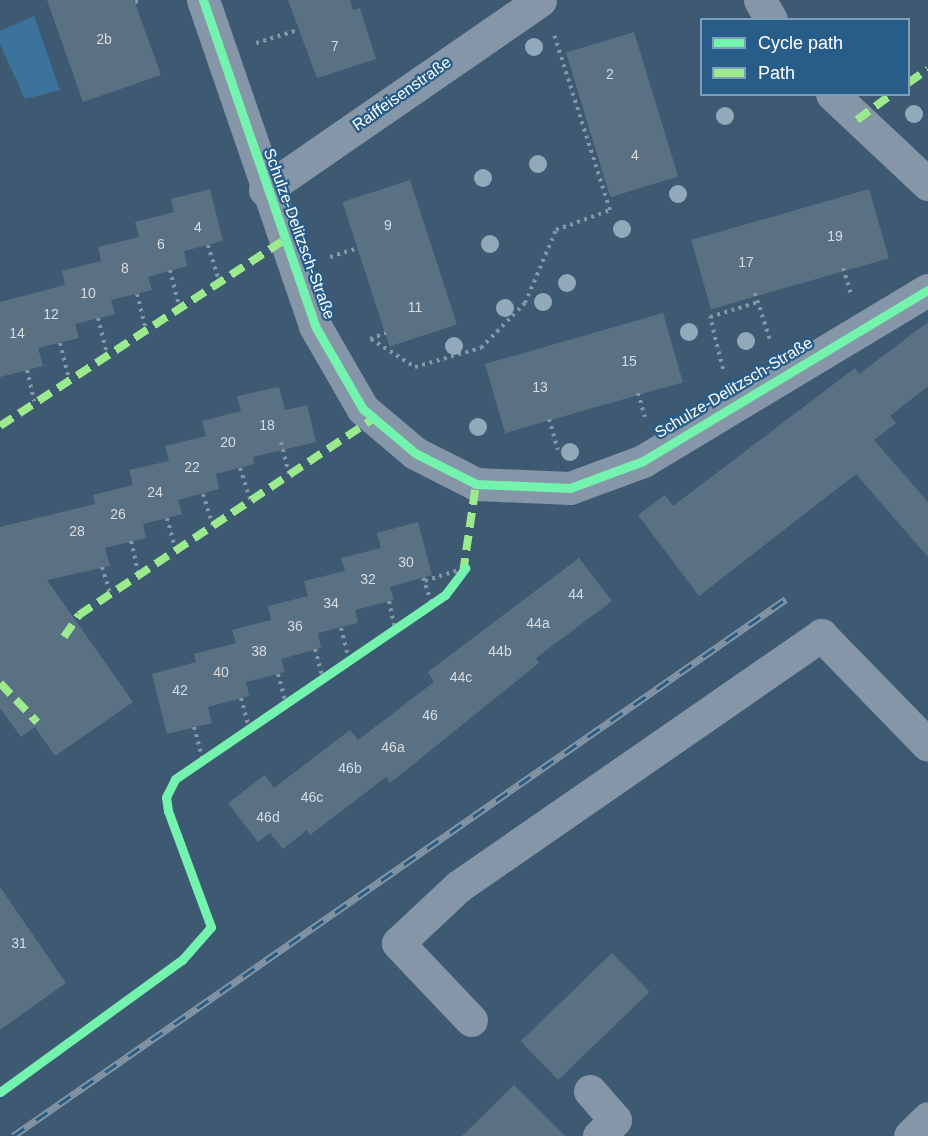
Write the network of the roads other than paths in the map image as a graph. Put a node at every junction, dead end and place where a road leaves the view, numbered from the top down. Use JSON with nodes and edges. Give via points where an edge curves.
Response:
{"nodes":[{"id":1,"x":203,"y":0,"type":"edge"},
{"id":2,"x":540,"y":0,"type":"edge"},
{"id":3,"x":760,"y":0,"type":"edge"},
{"id":4,"x":770,"y":18,"type":"edge"},
{"id":5,"x":834,"y":96,"type":"edge"},
{"id":6,"x":928,"y":184,"type":"edge"},
{"id":7,"x":265,"y":190,"type":"junction"},
{"id":8,"x":928,"y":290,"type":"edge"},
{"id":9,"x":928,"y":745,"type":"edge"},
{"id":10,"x":471,"y":1020,"type":"dead end"},
{"id":11,"x":590,"y":1091,"type":"dead end"},
{"id":12,"x":928,"y":1118,"type":"edge"},
{"id":13,"x":599,"y":1136,"type":"edge"},
{"id":14,"x":910,"y":1136,"type":"edge"}],
"edges":[{"from":1,"to":7,"type":"street","name":"Schulze-Delitzsch-Straße"},
{"from":2,"to":7,"type":"street","name":"Raiffeisenstraße"},
{"from":3,"to":4,"type":"street"},
{"from":5,"to":6,"type":"street"},
{"from":7,"to":8,"type":"street","name":"Schulze-Delitzsch-Straße","via":[[315,326],[363,409],[415,453],[476,484],[570,488],[599,479],[733,409]]},
{"from":9,"to":10,"type":"street","via":[[821,635],[459,886],[398,943]]},
{"from":11,"to":13,"type":"street","via":[[615,1120]]},
{"from":12,"to":14,"type":"street"}]}
